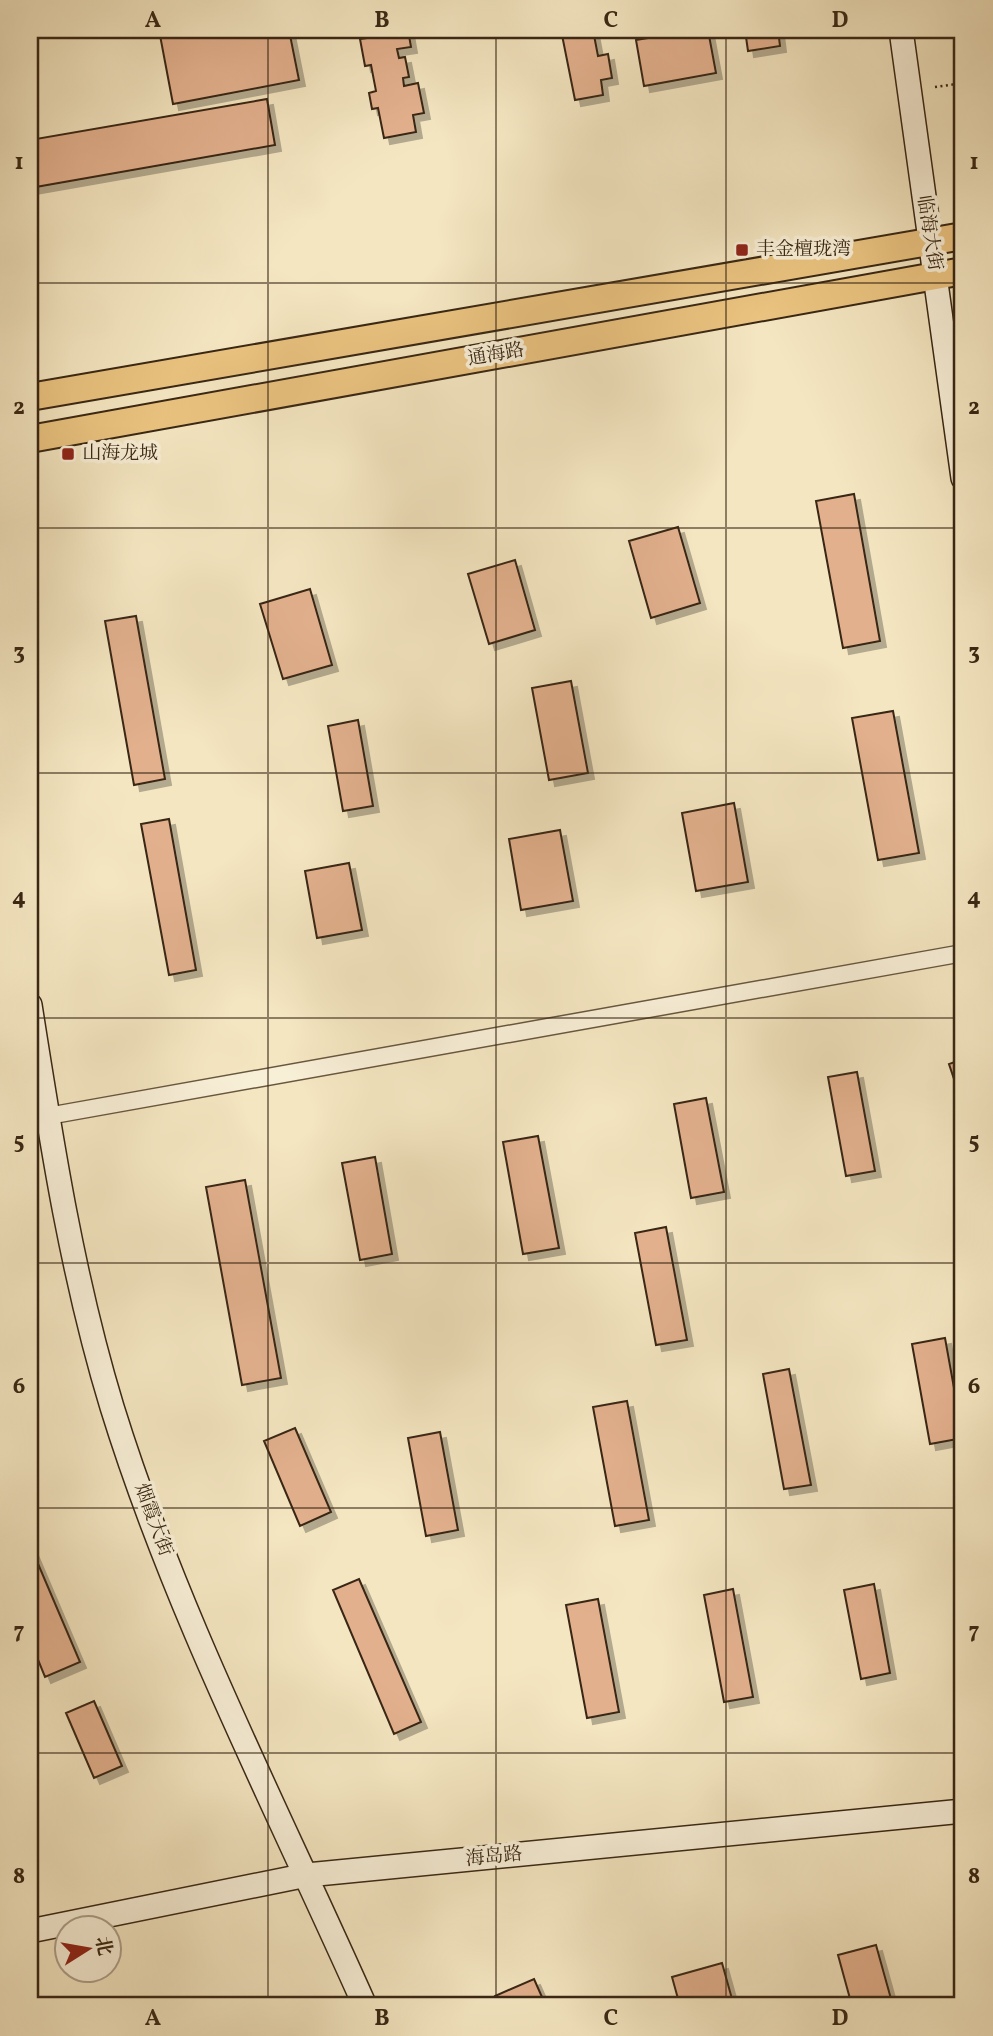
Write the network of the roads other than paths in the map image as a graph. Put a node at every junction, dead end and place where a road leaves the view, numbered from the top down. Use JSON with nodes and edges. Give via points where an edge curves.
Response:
{"nodes":[{"id":1,"x":901,"y":30,"type":"edge"},
{"id":2,"x":963,"y":236,"type":"edge"},
{"id":3,"x":930,"y":242,"type":"junction"},
{"id":4,"x":963,"y":271,"type":"edge"},
{"id":5,"x":936,"y":276,"type":"junction"},
{"id":6,"x":30,"y":397,"type":"edge"},
{"id":7,"x":30,"y":439,"type":"edge"},
{"id":8,"x":963,"y":478,"type":"edge"},
{"id":9,"x":963,"y":953,"type":"edge"},
{"id":10,"x":30,"y":1004,"type":"edge"},
{"id":11,"x":48,"y":1116,"type":"junction"},
{"id":12,"x":963,"y":1811,"type":"edge"},
{"id":13,"x":307,"y":1875,"type":"junction"},
{"id":14,"x":30,"y":1931,"type":"edge"},
{"id":15,"x":365,"y":2006,"type":"edge"}],
"edges":[{"from":1,"to":3,"type":"street","name":"临海大街"},
{"from":2,"to":3,"type":"main road","name":"通海路"},
{"from":3,"to":5,"type":"street","name":"临海大街"},
{"from":3,"to":6,"type":"main road","name":"通海路"},
{"from":4,"to":5,"type":"main road","name":"通海路"},
{"from":5,"to":7,"type":"main road","name":"通海路"},
{"from":5,"to":8,"type":"street","name":"临海大街"},
{"from":9,"to":11,"type":"street"},
{"from":10,"to":11,"type":"street","name":"烟霞大街"},
{"from":11,"to":13,"type":"street","name":"烟霞大街","via":[[61,1198],[112,1406],[180,1595]]},
{"from":12,"to":13,"type":"street","name":"海岛路"},
{"from":13,"to":14,"type":"street","name":"海岛路"},
{"from":13,"to":15,"type":"street","name":"烟霞大街"}]}
